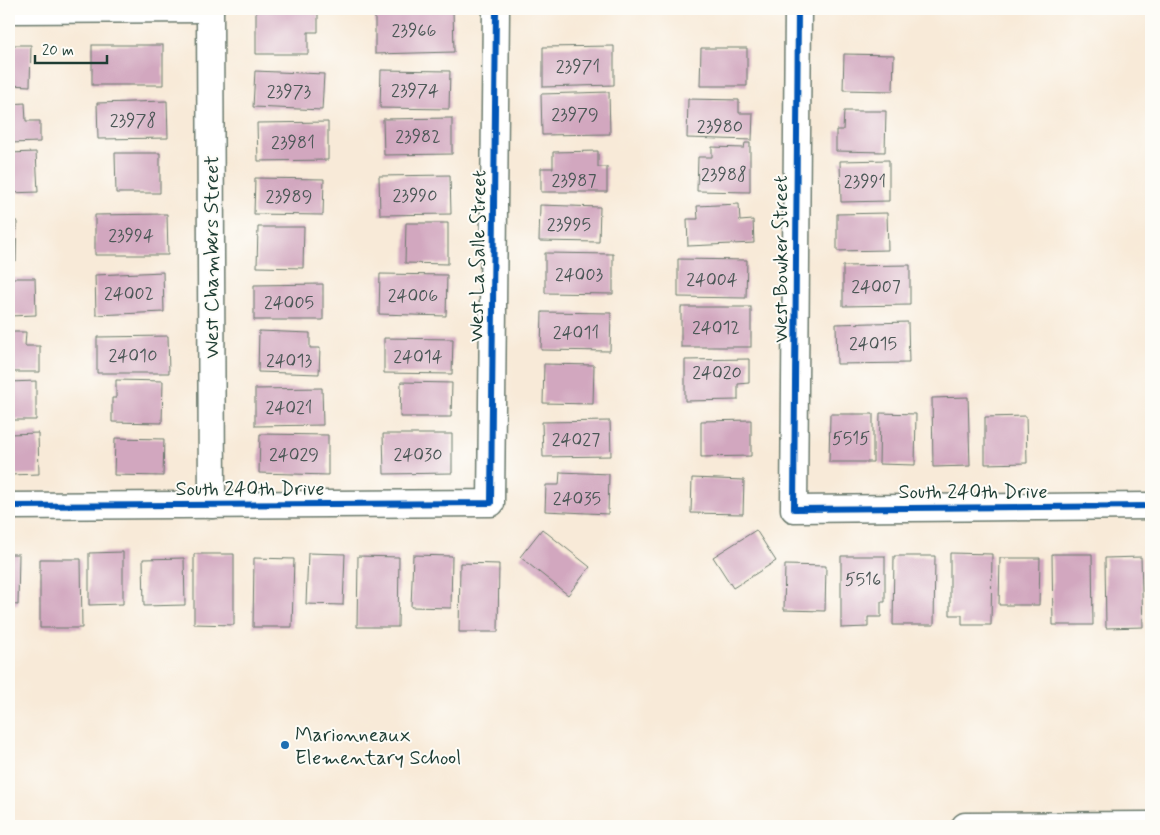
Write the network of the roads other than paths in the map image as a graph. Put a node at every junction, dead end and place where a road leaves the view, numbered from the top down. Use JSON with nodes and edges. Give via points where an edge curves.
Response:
{"nodes":[{"id":1,"x":210,"y":9,"type":"edge"},
{"id":2,"x":496,"y":9,"type":"edge"},
{"id":3,"x":798,"y":9,"type":"edge"},
{"id":4,"x":9,"y":10,"type":"edge"},
{"id":5,"x":491,"y":503,"type":"joint"},
{"id":6,"x":212,"y":505,"type":"junction"},
{"id":7,"x":9,"y":506,"type":"edge"},
{"id":8,"x":1151,"y":506,"type":"edge"},
{"id":9,"x":794,"y":509,"type":"joint"},
{"id":10,"x":1151,"y":825,"type":"edge"},
{"id":11,"x":965,"y":826,"type":"edge"},
{"id":12,"x":1045,"y":826,"type":"edge"}],
"edges":[{"from":1,"to":4,"type":"street"},
{"from":1,"to":6,"type":"street","name":"West Chambers Street"},
{"from":2,"to":5,"type":"street","name":"West La Salle Street"},
{"from":3,"to":9,"type":"street","name":"West Bowker Street"},
{"from":5,"to":6,"type":"street","name":"South 240th Drive"},
{"from":6,"to":7,"type":"street","name":"South 240th Drive"},
{"from":8,"to":9,"type":"street","name":"South 240th Drive"},
{"from":10,"to":12,"type":"street"},
{"from":11,"to":12,"type":"street"}]}
